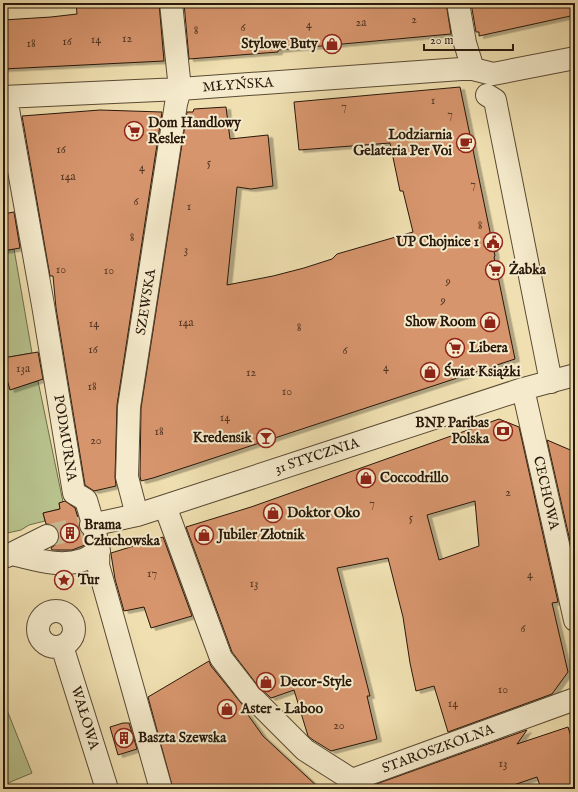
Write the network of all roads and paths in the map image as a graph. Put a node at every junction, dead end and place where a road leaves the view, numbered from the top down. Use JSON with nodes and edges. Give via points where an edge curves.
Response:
{"nodes":[{"id":1,"x":171,"y":3,"type":"edge"},
{"id":2,"x":458,"y":3,"type":"edge"},
{"id":3,"x":575,"y":58,"type":"edge"},
{"id":4,"x":472,"y":69,"type":"junction"},
{"id":5,"x":180,"y":89,"type":"junction"},
{"id":6,"x":487,"y":95,"type":"dead end"},
{"id":7,"x":5,"y":97,"type":"edge"},
{"id":8,"x":575,"y":375,"type":"edge"},
{"id":9,"x":539,"y":385,"type":"junction"},
{"id":10,"x":165,"y":506,"type":"junction"},
{"id":11,"x":137,"y":514,"type":"junction"},
{"id":12,"x":92,"y":525,"type":"junction"},
{"id":13,"x":47,"y":536,"type":"tunnel mouth"},
{"id":14,"x":99,"y":551,"type":"junction"},
{"id":15,"x":8,"y":556,"type":"edge"},
{"id":16,"x":575,"y":620,"type":"edge"},
{"id":17,"x":62,"y":646,"type":"dead end"},
{"id":18,"x":575,"y":699,"type":"edge"},
{"id":19,"x":350,"y":784,"type":"edge"},
{"id":20,"x":107,"y":789,"type":"edge"},
{"id":21,"x":161,"y":789,"type":"edge"}],
"edges":[{"from":1,"to":5,"type":"street","name":"SZEWSKA"},
{"from":2,"to":4,"type":"street"},
{"from":3,"to":4,"type":"street","name":"MŁYŃSKA","via":[[493,74]]},
{"from":4,"to":5,"type":"street","name":"MŁYŃSKA"},
{"from":5,"to":7,"type":"street","name":"MŁYŃSKA"},
{"from":5,"to":11,"type":"street","name":"SZEWSKA","via":[[129,408],[127,476]]},
{"from":6,"to":9,"type":"street","name":"CECHOWA","via":[[495,100]]},
{"from":7,"to":12,"type":"street","name":"PODMURNA","via":[[46,320],[74,493],[86,500]]},
{"from":8,"to":9,"type":"street","name":"31 STYCZNIA"},
{"from":9,"to":10,"type":"street","name":"31 STYCZNIA"},
{"from":9,"to":16,"type":"street","name":"CECHOWA"},
{"from":10,"to":11,"type":"street","name":"31 STYCZNIA"},
{"from":10,"to":19,"type":"street","name":"STAROSZKOLNA","via":[[221,658],[249,694],[305,750]]},
{"from":11,"to":12,"type":"street","name":"31 STYCZNIA"},
{"from":12,"to":14,"type":"street","name":"PODMURNA"},
{"from":13,"to":15,"type":"street"},
{"from":14,"to":15,"type":"street","via":[[82,560],[65,563]]},
{"from":14,"to":21,"type":"street","name":"PODMURNA","via":[[98,565]]},
{"from":17,"to":20,"type":"street","name":"WAŁOWA"},
{"from":18,"to":19,"type":"street","name":"STAROSZKOLNA"}]}
